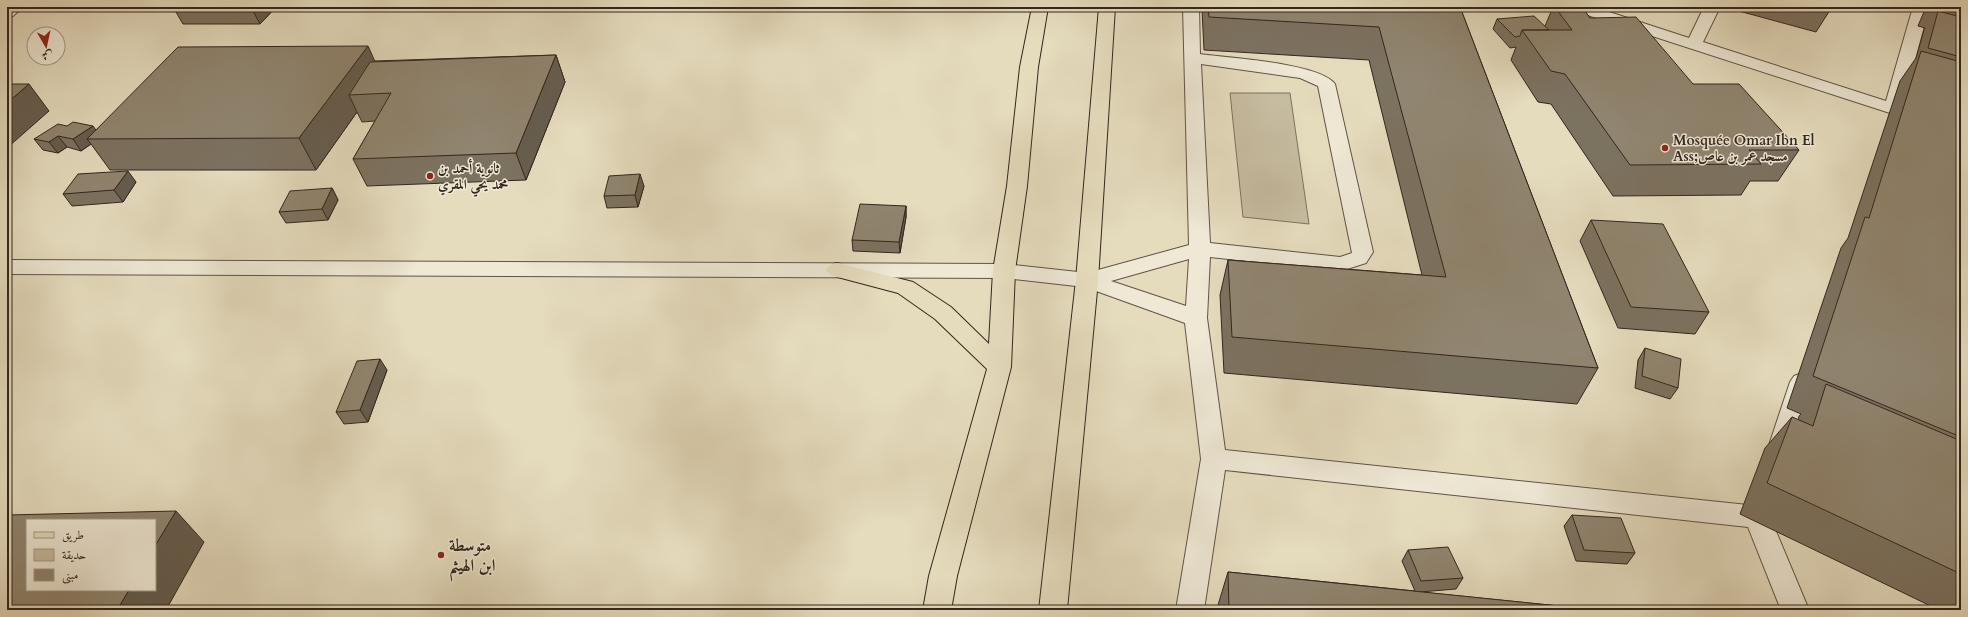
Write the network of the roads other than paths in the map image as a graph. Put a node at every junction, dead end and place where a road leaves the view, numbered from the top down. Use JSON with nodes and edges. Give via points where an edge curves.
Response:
{"nodes":[{"id":1,"x":15,"y":7,"type":"edge"},
{"id":2,"x":1040,"y":7,"type":"edge"},
{"id":3,"x":1107,"y":7,"type":"edge"},
{"id":4,"x":1191,"y":7,"type":"edge"},
{"id":5,"x":1578,"y":7,"type":"edge"},
{"id":6,"x":1712,"y":7,"type":"edge"},
{"id":7,"x":1921,"y":7,"type":"edge"},
{"id":8,"x":7,"y":14,"type":"edge"},
{"id":9,"x":1694,"y":44,"type":"junction"},
{"id":10,"x":1192,"y":58,"type":"junction"},
{"id":11,"x":1902,"y":97,"type":"junction"},
{"id":12,"x":1886,"y":132,"type":"dead end"},
{"id":13,"x":1200,"y":249,"type":"junction"},
{"id":14,"x":7,"y":267,"type":"edge"},
{"id":15,"x":837,"y":270,"type":"junction"},
{"id":16,"x":1004,"y":271,"type":"junction"},
{"id":17,"x":1088,"y":280,"type":"junction"},
{"id":18,"x":1196,"y":318,"type":"junction"},
{"id":19,"x":1807,"y":366,"type":"dead end"},
{"id":20,"x":999,"y":367,"type":"junction"},
{"id":21,"x":1214,"y":459,"type":"junction"},
{"id":22,"x":1757,"y":517,"type":"junction"},
{"id":23,"x":937,"y":610,"type":"edge"},
{"id":24,"x":1053,"y":610,"type":"edge"},
{"id":25,"x":1190,"y":610,"type":"edge"},
{"id":26,"x":1795,"y":610,"type":"edge"}],
"edges":[{"from":1,"to":8,"type":"street"},
{"from":2,"to":16,"type":"main road","via":[[1029,67],[1017,186]]},
{"from":3,"to":17,"type":"main road"},
{"from":4,"to":10,"type":"street"},
{"from":5,"to":9,"type":"street"},
{"from":6,"to":9,"type":"street"},
{"from":7,"to":11,"type":"street"},
{"from":9,"to":11,"type":"street"},
{"from":10,"to":13,"type":"street"},
{"from":10,"to":13,"type":"street","via":[[1303,73],[1326,84],[1363,252],[1359,258],[1341,264]]},
{"from":11,"to":12,"type":"street"},
{"from":13,"to":17,"type":"street"},
{"from":13,"to":18,"type":"street"},
{"from":14,"to":15,"type":"street"},
{"from":15,"to":16,"type":"street"},
{"from":15,"to":20,"type":"main road","via":[[905,287],[943,313]]},
{"from":16,"to":17,"type":"street"},
{"from":16,"to":20,"type":"main road"},
{"from":17,"to":18,"type":"street"},
{"from":17,"to":24,"type":"main road"},
{"from":18,"to":21,"type":"street"},
{"from":19,"to":22,"type":"street"},
{"from":20,"to":23,"type":"main road","via":[[943,576]]},
{"from":21,"to":22,"type":"street"},
{"from":21,"to":25,"type":"street"},
{"from":22,"to":26,"type":"street"}]}
